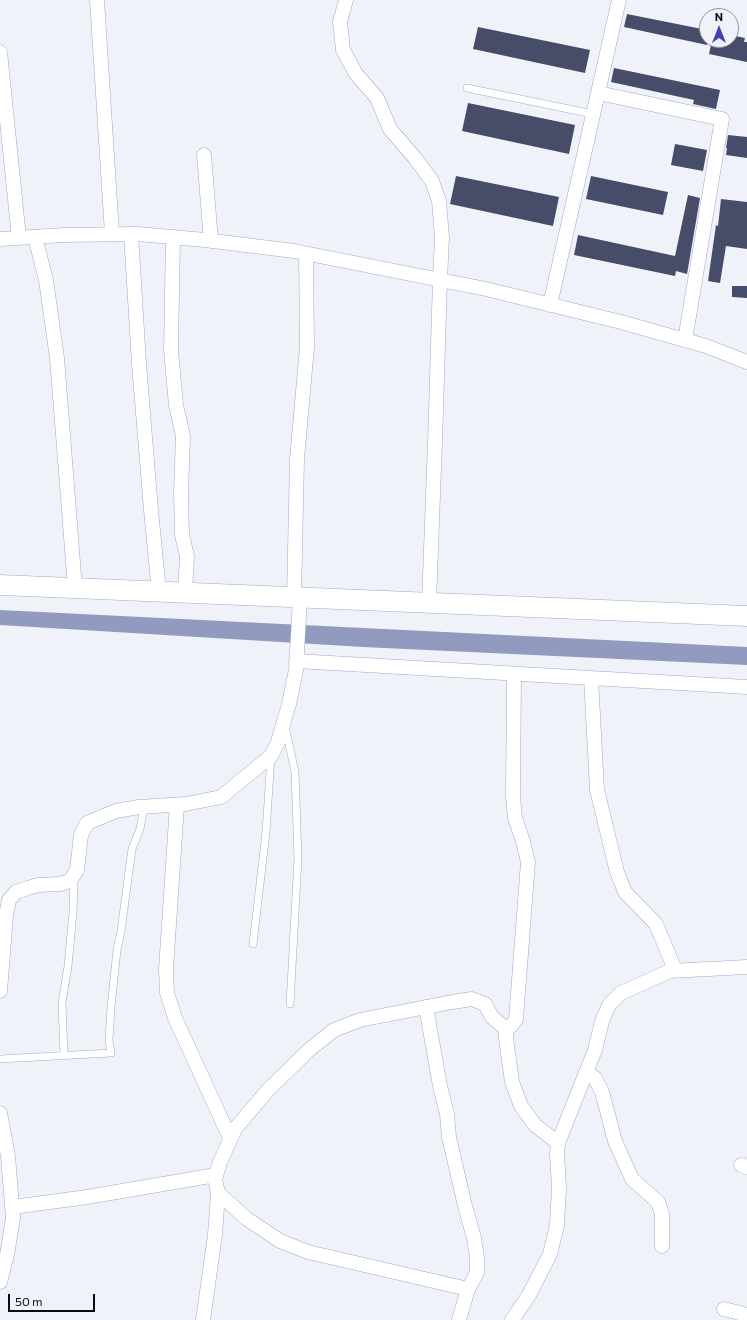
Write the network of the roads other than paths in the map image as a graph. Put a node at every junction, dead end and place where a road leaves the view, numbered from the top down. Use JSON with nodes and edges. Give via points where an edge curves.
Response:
{"nodes":[{"id":1,"x":97,"y":0,"type":"edge"},
{"id":2,"x":346,"y":0,"type":"edge"},
{"id":3,"x":619,"y":0,"type":"edge"},
{"id":4,"x":0,"y":52,"type":"edge"},
{"id":5,"x":467,"y":88,"type":"dead end"},
{"id":6,"x":598,"y":93,"type":"junction"},
{"id":7,"x":593,"y":114,"type":"junction"},
{"id":8,"x":204,"y":155,"type":"dead end"},
{"id":9,"x":112,"y":234,"type":"junction"},
{"id":10,"x":131,"y":234,"type":"junction"},
{"id":11,"x":35,"y":237,"type":"junction"},
{"id":12,"x":173,"y":237,"type":"junction"},
{"id":13,"x":19,"y":238,"type":"junction"},
{"id":14,"x":0,"y":239,"type":"edge"},
{"id":15,"x":211,"y":241,"type":"junction"},
{"id":16,"x":306,"y":254,"type":"junction"},
{"id":17,"x":440,"y":280,"type":"junction"},
{"id":18,"x":550,"y":305,"type":"junction"},
{"id":19,"x":685,"y":340,"type":"junction"},
{"id":20,"x":747,"y":362,"type":"edge"},
{"id":21,"x":0,"y":585,"type":"edge"},
{"id":22,"x":75,"y":588,"type":"junction"},
{"id":23,"x":159,"y":592,"type":"junction"},
{"id":24,"x":185,"y":593,"type":"junction"},
{"id":25,"x":297,"y":598,"type":"junction"},
{"id":26,"x":430,"y":603,"type":"junction"},
{"id":27,"x":747,"y":616,"type":"edge"},
{"id":28,"x":296,"y":661,"type":"junction"},
{"id":29,"x":514,"y":674,"type":"junction"},
{"id":30,"x":591,"y":678,"type":"junction"},
{"id":31,"x":747,"y":687,"type":"edge"},
{"id":32,"x":284,"y":720,"type":"junction"},
{"id":33,"x":271,"y":756,"type":"junction"},
{"id":34,"x":177,"y":804,"type":"junction"},
{"id":35,"x":144,"y":807,"type":"junction"},
{"id":36,"x":74,"y":874,"type":"junction"},
{"id":37,"x":253,"y":944,"type":"dead end"},
{"id":38,"x":747,"y":966,"type":"edge"},
{"id":39,"x":674,"y":970,"type":"junction"},
{"id":40,"x":0,"y":991,"type":"edge"},
{"id":41,"x":290,"y":1004,"type":"dead end"},
{"id":42,"x":426,"y":1007,"type":"junction"},
{"id":43,"x":506,"y":1029,"type":"junction"},
{"id":44,"x":64,"y":1055,"type":"junction"},
{"id":45,"x":0,"y":1059,"type":"edge"},
{"id":46,"x":586,"y":1072,"type":"junction"},
{"id":47,"x":0,"y":1113,"type":"edge"},
{"id":48,"x":230,"y":1138,"type":"junction"},
{"id":49,"x":558,"y":1143,"type":"junction"},
{"id":50,"x":216,"y":1175,"type":"junction"},
{"id":51,"x":218,"y":1193,"type":"junction"},
{"id":52,"x":13,"y":1207,"type":"junction"},
{"id":53,"x":662,"y":1246,"type":"dead end"},
{"id":54,"x":0,"y":1282,"type":"edge"},
{"id":55,"x":468,"y":1289,"type":"junction"},
{"id":56,"x":724,"y":1309,"type":"dead end"},
{"id":57,"x":747,"y":1315,"type":"edge"},
{"id":58,"x":203,"y":1320,"type":"edge"},
{"id":59,"x":459,"y":1320,"type":"edge"},
{"id":60,"x":512,"y":1320,"type":"edge"}],
"edges":[{"from":1,"to":9,"type":"street"},
{"from":2,"to":17,"type":"street","via":[[340,22],[343,50],[356,74],[377,98],[390,129],[432,181],[439,201],[442,237]]},
{"from":3,"to":6,"type":"street"},
{"from":4,"to":13,"type":"street"},
{"from":5,"to":7,"type":"lane"},
{"from":6,"to":7,"type":"street"},
{"from":6,"to":19,"type":"street","via":[[722,119]]},
{"from":7,"to":18,"type":"street"},
{"from":8,"to":15,"type":"street"},
{"from":9,"to":10,"type":"street"},
{"from":9,"to":11,"type":"street"},
{"from":10,"to":12,"type":"street"},
{"from":10,"to":23,"type":"street"},
{"from":11,"to":13,"type":"street"},
{"from":11,"to":22,"type":"street","via":[[46,280],[58,358]]},
{"from":12,"to":15,"type":"street"},
{"from":12,"to":24,"type":"street","via":[[171,350],[176,405],[183,436],[181,494],[182,536],[187,556]]},
{"from":13,"to":14,"type":"street"},
{"from":15,"to":16,"type":"street"},
{"from":16,"to":17,"type":"street"},
{"from":16,"to":25,"type":"street","via":[[307,347],[297,459]]},
{"from":17,"to":18,"type":"street"},
{"from":17,"to":26,"type":"street"},
{"from":18,"to":19,"type":"street"},
{"from":19,"to":20,"type":"street"},
{"from":21,"to":22,"type":"main road"},
{"from":22,"to":23,"type":"main road"},
{"from":23,"to":24,"type":"main road"},
{"from":24,"to":25,"type":"main road"},
{"from":25,"to":26,"type":"main road"},
{"from":25,"to":28,"type":"street"},
{"from":26,"to":27,"type":"main road"},
{"from":28,"to":29,"type":"street"},
{"from":28,"to":32,"type":"street"},
{"from":29,"to":30,"type":"street"},
{"from":29,"to":43,"type":"street","via":[[512,796],[514,818],[528,862],[516,1019]]},
{"from":30,"to":31,"type":"street"},
{"from":30,"to":39,"type":"street","via":[[597,790],[617,872],[624,892],[656,924]]},
{"from":32,"to":33,"type":"street"},
{"from":32,"to":41,"type":"lane","via":[[295,772],[298,858]]},
{"from":33,"to":34,"type":"street","via":[[221,797]]},
{"from":33,"to":37,"type":"lane","via":[[266,832]]},
{"from":34,"to":35,"type":"street"},
{"from":34,"to":48,"type":"street","via":[[166,969],[167,993],[175,1018]]},
{"from":35,"to":36,"type":"street","via":[[116,811],[87,823],[81,835],[77,870]]},
{"from":35,"to":44,"type":"lane","via":[[140,829],[132,849],[117,950],[109,1040],[111,1053]]},
{"from":36,"to":40,"type":"street","via":[[70,881],[38,885],[16,892],[9,900]]},
{"from":36,"to":44,"type":"lane","via":[[68,966],[62,1003]]},
{"from":38,"to":39,"type":"street"},
{"from":39,"to":46,"type":"street","via":[[621,993],[609,1005]]},
{"from":42,"to":43,"type":"street","via":[[472,999],[485,1004],[492,1017]]},
{"from":42,"to":48,"type":"street","via":[[360,1020],[334,1030],[310,1048],[268,1091],[234,1129]]},
{"from":42,"to":55,"type":"street","via":[[447,1114],[449,1137],[477,1258],[477,1273]]},
{"from":43,"to":49,"type":"street","via":[[512,1082],[522,1106],[534,1125]]},
{"from":44,"to":45,"type":"lane"},
{"from":46,"to":49,"type":"street"},
{"from":46,"to":53,"type":"street","via":[[595,1078],[602,1092],[615,1141],[632,1179],[658,1202],[662,1214]]},
{"from":47,"to":52,"type":"street","via":[[8,1156]]},
{"from":48,"to":50,"type":"street"},
{"from":49,"to":60,"type":"street","via":[[557,1225],[552,1247],[529,1295]]},
{"from":50,"to":51,"type":"street"},
{"from":50,"to":52,"type":"street"},
{"from":51,"to":55,"type":"street","via":[[247,1219],[280,1241],[308,1252]]},
{"from":51,"to":58,"type":"street"},
{"from":52,"to":54,"type":"street","via":[[14,1218]]},
{"from":55,"to":59,"type":"street"},
{"from":56,"to":57,"type":"street"}]}
